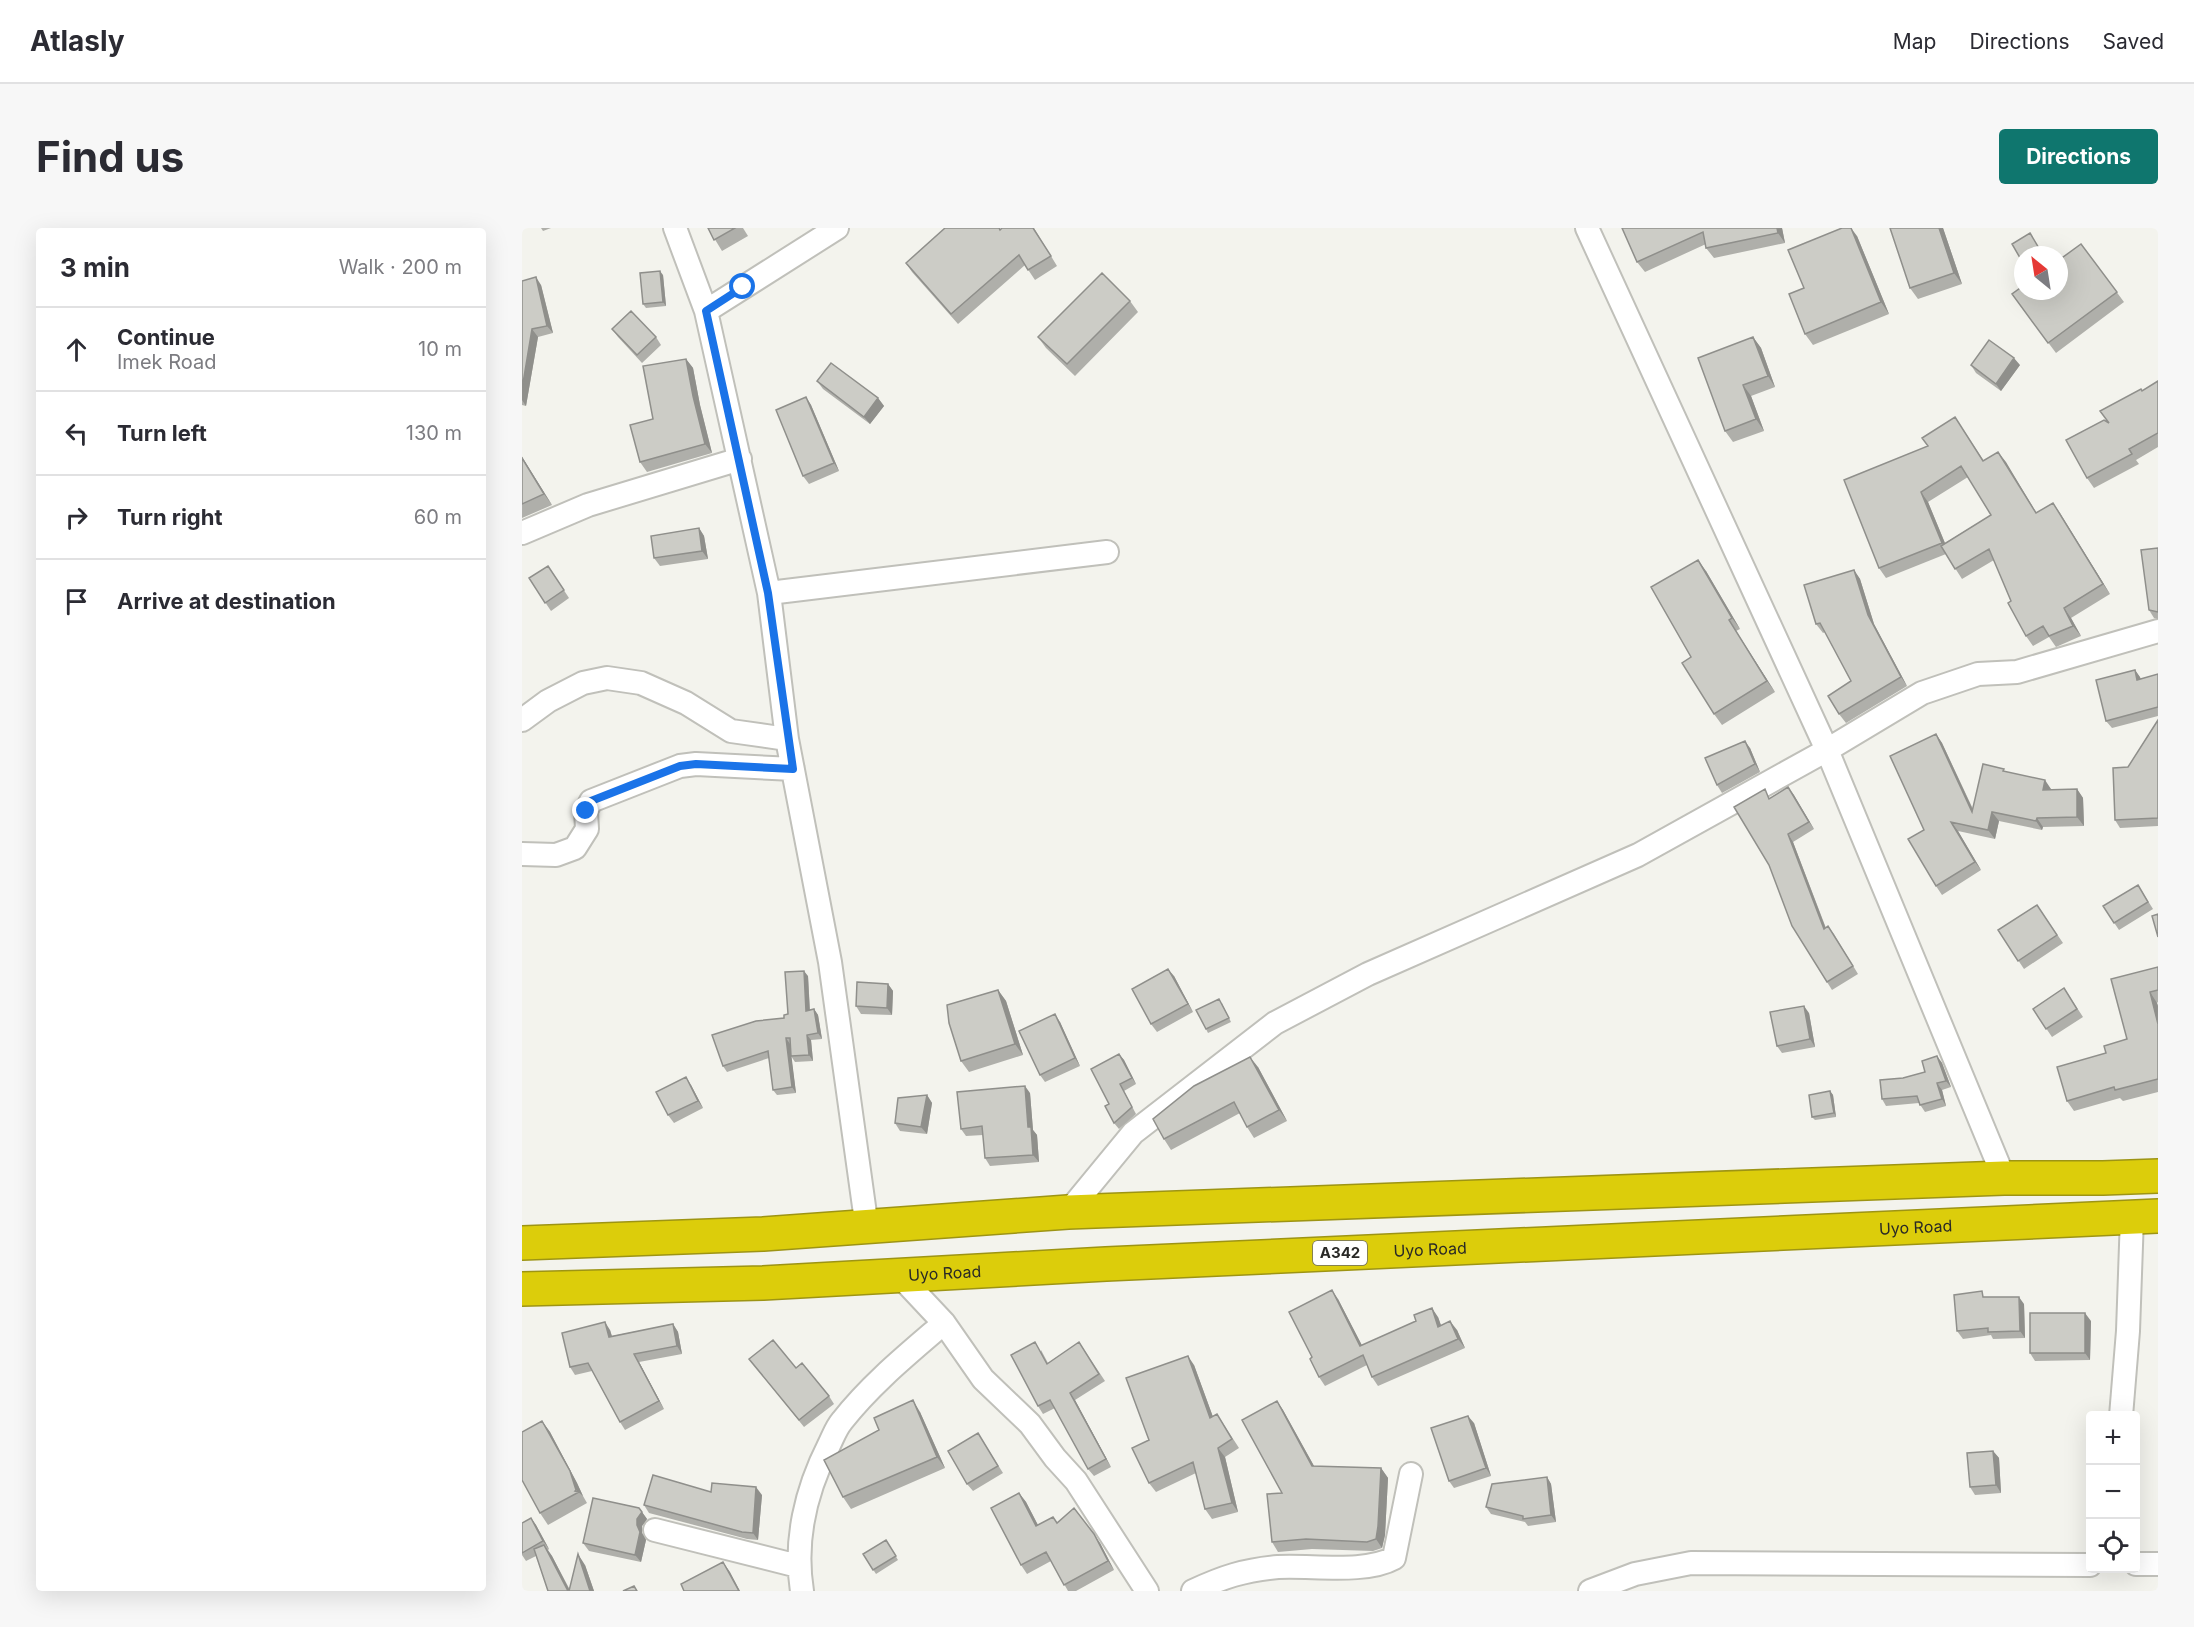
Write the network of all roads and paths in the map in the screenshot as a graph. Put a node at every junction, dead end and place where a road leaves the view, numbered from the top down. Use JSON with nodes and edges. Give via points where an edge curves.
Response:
{"nodes":[{"id":1,"x":675,"y":228,"type":"edge"},
{"id":2,"x":837,"y":228,"type":"edge"},
{"id":3,"x":1587,"y":228,"type":"edge"},
{"id":4,"x":706,"y":311,"type":"junction"},
{"id":5,"x":740,"y":459,"type":"junction"},
{"id":6,"x":522,"y":533,"type":"edge"},
{"id":7,"x":1107,"y":552,"type":"dead end"},
{"id":8,"x":768,"y":593,"type":"junction"},
{"id":9,"x":2158,"y":631,"type":"edge"},
{"id":10,"x":522,"y":720,"type":"edge"},
{"id":11,"x":787,"y":739,"type":"junction"},
{"id":12,"x":1827,"y":750,"type":"junction"},
{"id":13,"x":793,"y":769,"type":"junction"},
{"id":14,"x":522,"y":854,"type":"edge"},
{"id":15,"x":2158,"y":1176,"type":"edge"},
{"id":16,"x":2004,"y":1178,"type":"junction"},
{"id":17,"x":1068,"y":1212,"type":"junction"},
{"id":18,"x":2145,"y":1217,"type":"edge"},
{"id":19,"x":867,"y":1228,"type":"junction"},
{"id":20,"x":522,"y":1244,"type":"edge"},
{"id":21,"x":899,"y":1275,"type":"junction"},
{"id":22,"x":522,"y":1289,"type":"edge"},
{"id":23,"x":944,"y":1323,"type":"junction"},
{"id":24,"x":2121,"y":1411,"type":"edge"},
{"id":25,"x":1411,"y":1474,"type":"dead end"},
{"id":26,"x":655,"y":1530,"type":"dead end"},
{"id":27,"x":2086,"y":1564,"type":"edge"},
{"id":28,"x":2140,"y":1564,"type":"edge"},
{"id":29,"x":2158,"y":1564,"type":"edge"},
{"id":30,"x":798,"y":1566,"type":"junction"},
{"id":31,"x":802,"y":1591,"type":"edge"},
{"id":32,"x":1147,"y":1591,"type":"edge"},
{"id":33,"x":1193,"y":1591,"type":"edge"},
{"id":34,"x":1590,"y":1591,"type":"edge"}],
"edges":[{"from":1,"to":4,"type":"street"},
{"from":2,"to":4,"type":"street"},
{"from":3,"to":12,"type":"street"},
{"from":4,"to":5,"type":"street"},
{"from":5,"to":6,"type":"street","via":[[588,505]]},
{"from":5,"to":8,"type":"street"},
{"from":7,"to":8,"type":"street"},
{"from":8,"to":11,"type":"street"},
{"from":9,"to":12,"type":"street","via":[[2017,672],[1978,674],[1922,693]]},
{"from":10,"to":11,"type":"street","via":[[583,683],[607,678],[641,683],[686,703],[731,731]]},
{"from":11,"to":13,"type":"street"},
{"from":12,"to":16,"type":"street"},
{"from":12,"to":17,"type":"street","via":[[1638,855],[1368,974],[1275,1023],[1133,1133]]},
{"from":13,"to":14,"type":"street","via":[[680,766],[591,801],[586,811],[587,828],[575,848],[556,855]]},
{"from":13,"to":19,"type":"street","via":[[830,962]]},
{"from":15,"to":16,"type":"highway"},
{"from":16,"to":17,"type":"highway"},
{"from":17,"to":19,"type":"highway"},
{"from":18,"to":21,"type":"highway","name":"Uyo Road","number":"A342"},
{"from":18,"to":24,"type":"street","via":[[2128,1331]]},
{"from":19,"to":20,"type":"highway"},
{"from":21,"to":22,"type":"highway","name":"Uyo Road","number":"A342"},
{"from":21,"to":23,"type":"street"},
{"from":23,"to":30,"type":"street","via":[[890,1368],[840,1423],[818,1466],[805,1508]]},
{"from":23,"to":32,"type":"street","via":[[983,1379],[1030,1424],[1076,1481]]},
{"from":25,"to":33,"type":"street","via":[[1394,1558],[1385,1563],[1368,1567],[1278,1567],[1237,1573]]},
{"from":26,"to":30,"type":"street"},
{"from":27,"to":34,"type":"street","via":[[1691,1563],[1635,1574]]},
{"from":28,"to":29,"type":"street"},
{"from":30,"to":31,"type":"street"}]}
